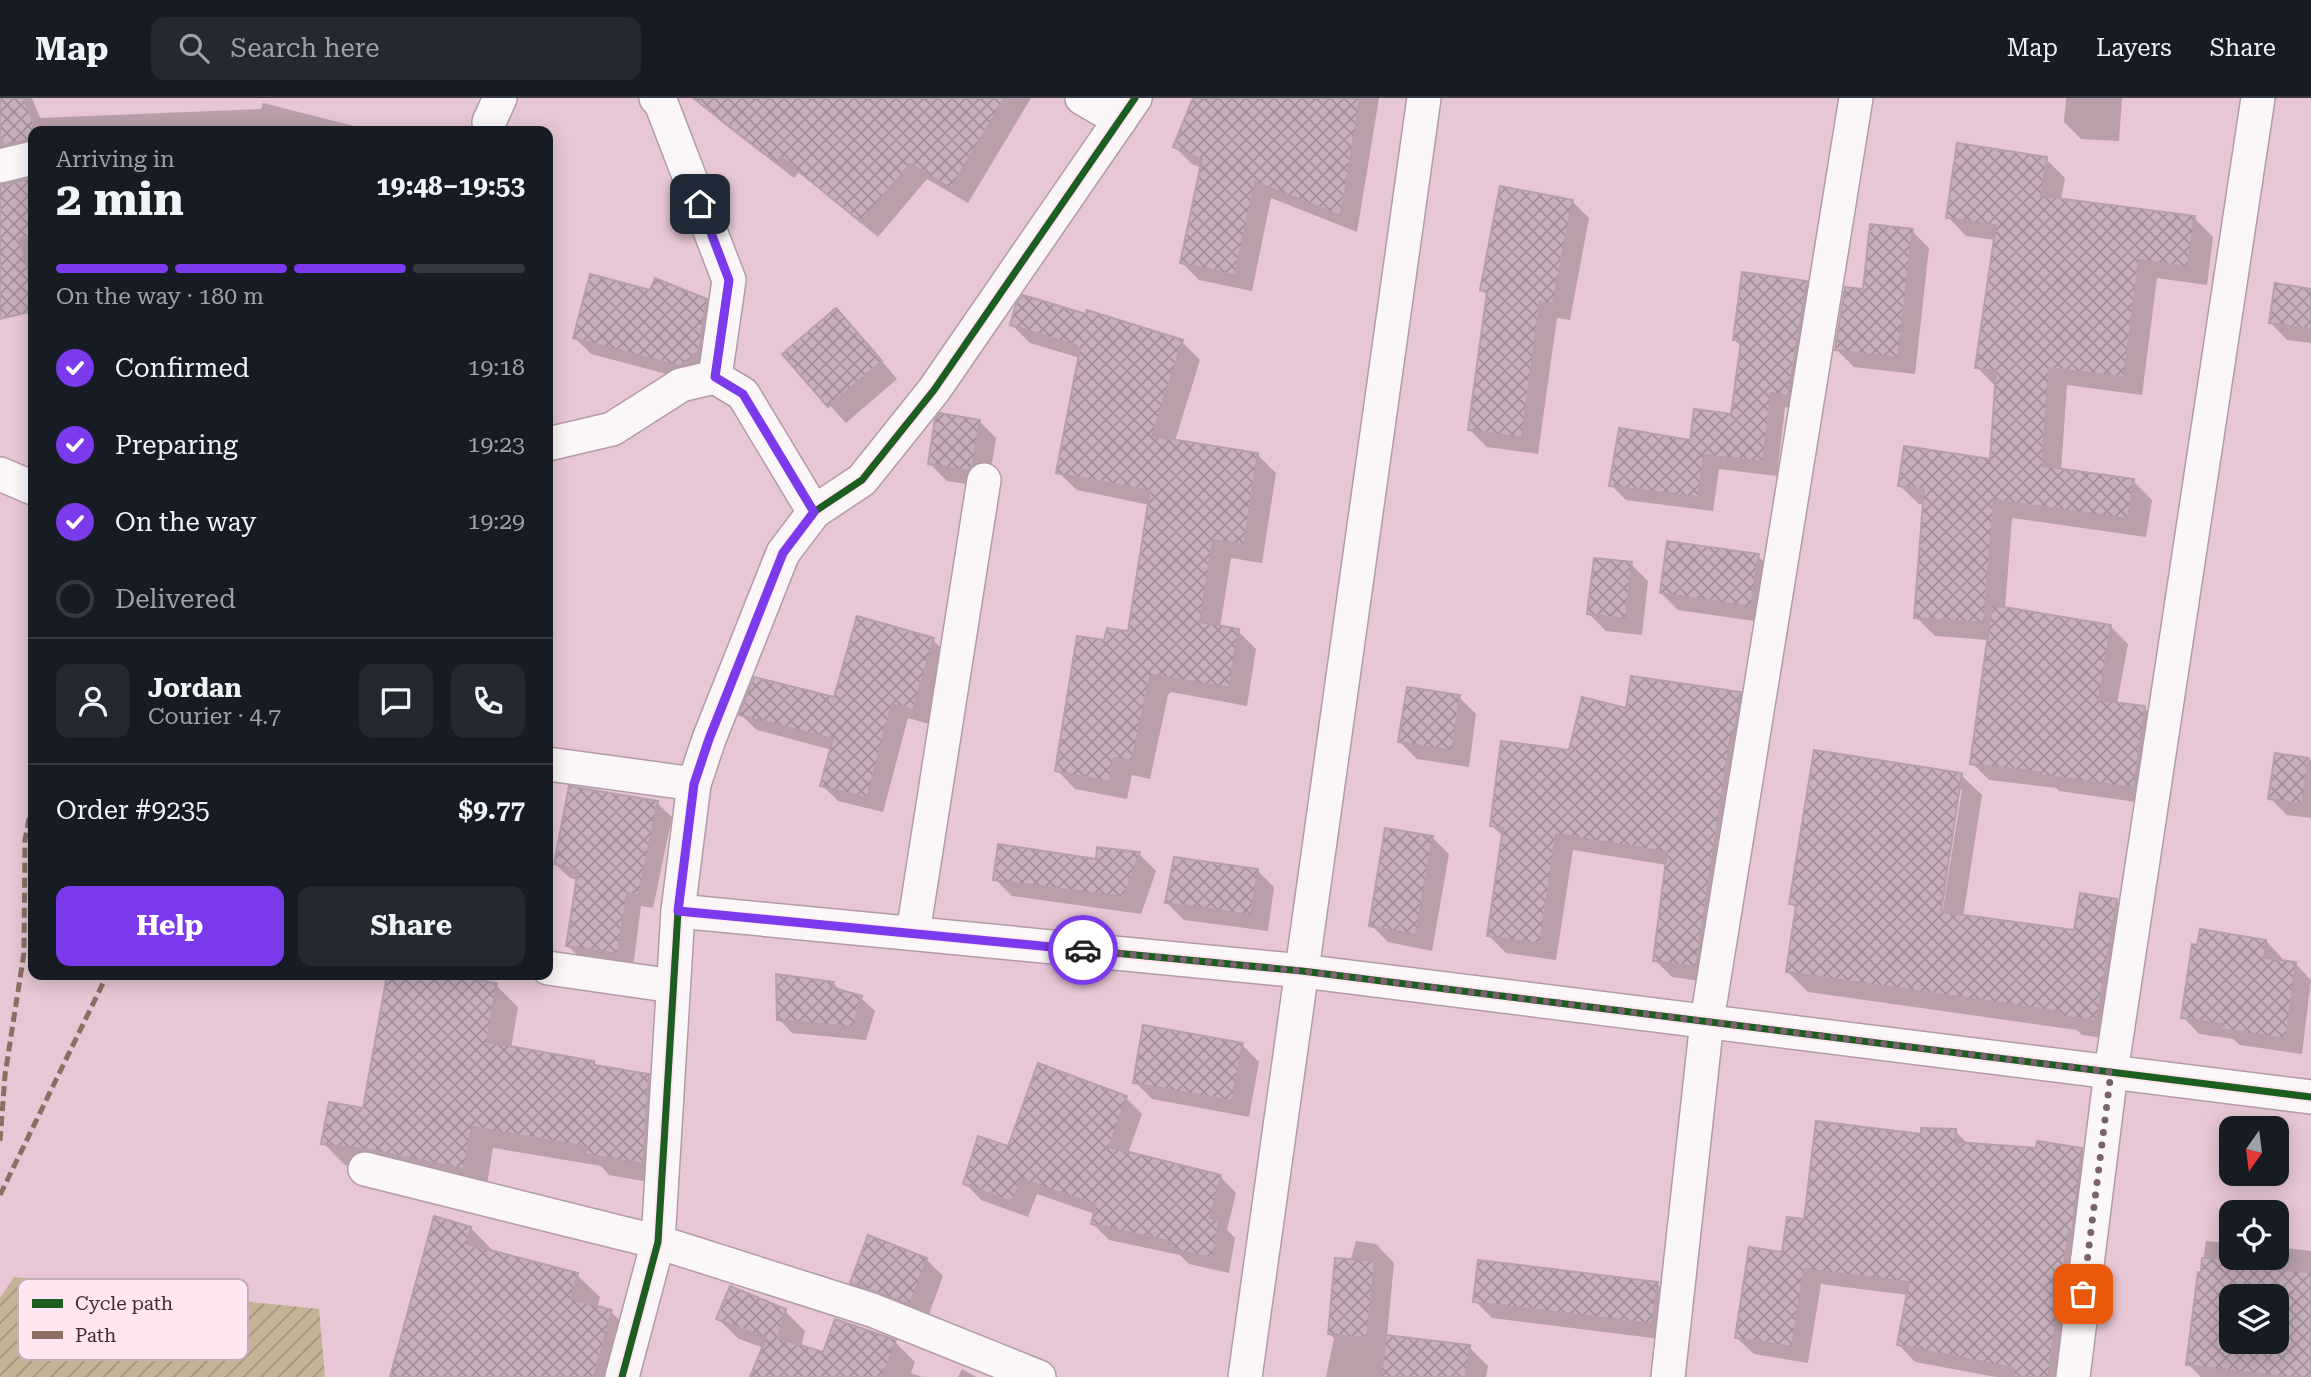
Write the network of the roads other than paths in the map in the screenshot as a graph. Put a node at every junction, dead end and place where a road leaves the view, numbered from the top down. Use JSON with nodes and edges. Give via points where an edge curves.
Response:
{"nodes":[{"id":1,"x":656,"y":98,"type":"edge"},
{"id":2,"x":1082,"y":98,"type":"edge"},
{"id":3,"x":1424,"y":98,"type":"edge"},
{"id":4,"x":1856,"y":98,"type":"edge"},
{"id":5,"x":2258,"y":98,"type":"edge"},
{"id":6,"x":1127,"y":109,"type":"edge"},
{"id":7,"x":28,"y":159,"type":"edge"},
{"id":8,"x":0,"y":166,"type":"edge"},
{"id":9,"x":715,"y":377,"type":"junction"},
{"id":10,"x":553,"y":443,"type":"edge"},
{"id":11,"x":0,"y":474,"type":"edge"},
{"id":12,"x":984,"y":480,"type":"dead end"},
{"id":13,"x":28,"y":486,"type":"edge"},
{"id":14,"x":814,"y":512,"type":"junction"},
{"id":15,"x":553,"y":765,"type":"edge"},
{"id":16,"x":694,"y":784,"type":"junction"},
{"id":17,"x":678,"y":911,"type":"junction"},
{"id":18,"x":913,"y":933,"type":"junction"},
{"id":19,"x":553,"y":969,"type":"edge"},
{"id":20,"x":1302,"y":971,"type":"junction"},
{"id":21,"x":673,"y":986,"type":"junction"},
{"id":22,"x":1707,"y":1021,"type":"junction"},
{"id":23,"x":2111,"y":1072,"type":"junction"},
{"id":24,"x":2311,"y":1097,"type":"edge"},
{"id":25,"x":365,"y":1169,"type":"dead end"},
{"id":26,"x":658,"y":1242,"type":"junction"},
{"id":27,"x":622,"y":1377,"type":"edge"},
{"id":28,"x":1039,"y":1377,"type":"edge"},
{"id":29,"x":1245,"y":1377,"type":"edge"},
{"id":30,"x":1668,"y":1377,"type":"edge"},
{"id":31,"x":2073,"y":1377,"type":"edge"}],
"edges":[{"from":1,"to":9,"type":"street","via":[[729,280]]},
{"from":2,"to":6,"type":"street"},
{"from":3,"to":20,"type":"street"},
{"from":4,"to":22,"type":"street"},
{"from":5,"to":23,"type":"street"},
{"from":6,"to":14,"type":"street","via":[[934,390],[862,480]]},
{"from":7,"to":8,"type":"street"},
{"from":9,"to":10,"type":"street","via":[[681,386],[612,429]]},
{"from":9,"to":14,"type":"street","via":[[743,394]]},
{"from":11,"to":13,"type":"street"},
{"from":12,"to":18,"type":"street"},
{"from":14,"to":16,"type":"street","via":[[783,553]]},
{"from":15,"to":16,"type":"street"},
{"from":16,"to":17,"type":"street"},
{"from":17,"to":18,"type":"street"},
{"from":17,"to":21,"type":"street"},
{"from":18,"to":20,"type":"street"},
{"from":19,"to":21,"type":"street"},
{"from":20,"to":22,"type":"street"},
{"from":20,"to":29,"type":"street"},
{"from":21,"to":26,"type":"street"},
{"from":22,"to":23,"type":"street"},
{"from":22,"to":30,"type":"street"},
{"from":23,"to":24,"type":"street"},
{"from":23,"to":31,"type":"street"},
{"from":25,"to":26,"type":"street"},
{"from":26,"to":27,"type":"street"},
{"from":26,"to":28,"type":"street","via":[[872,1310]]}]}
